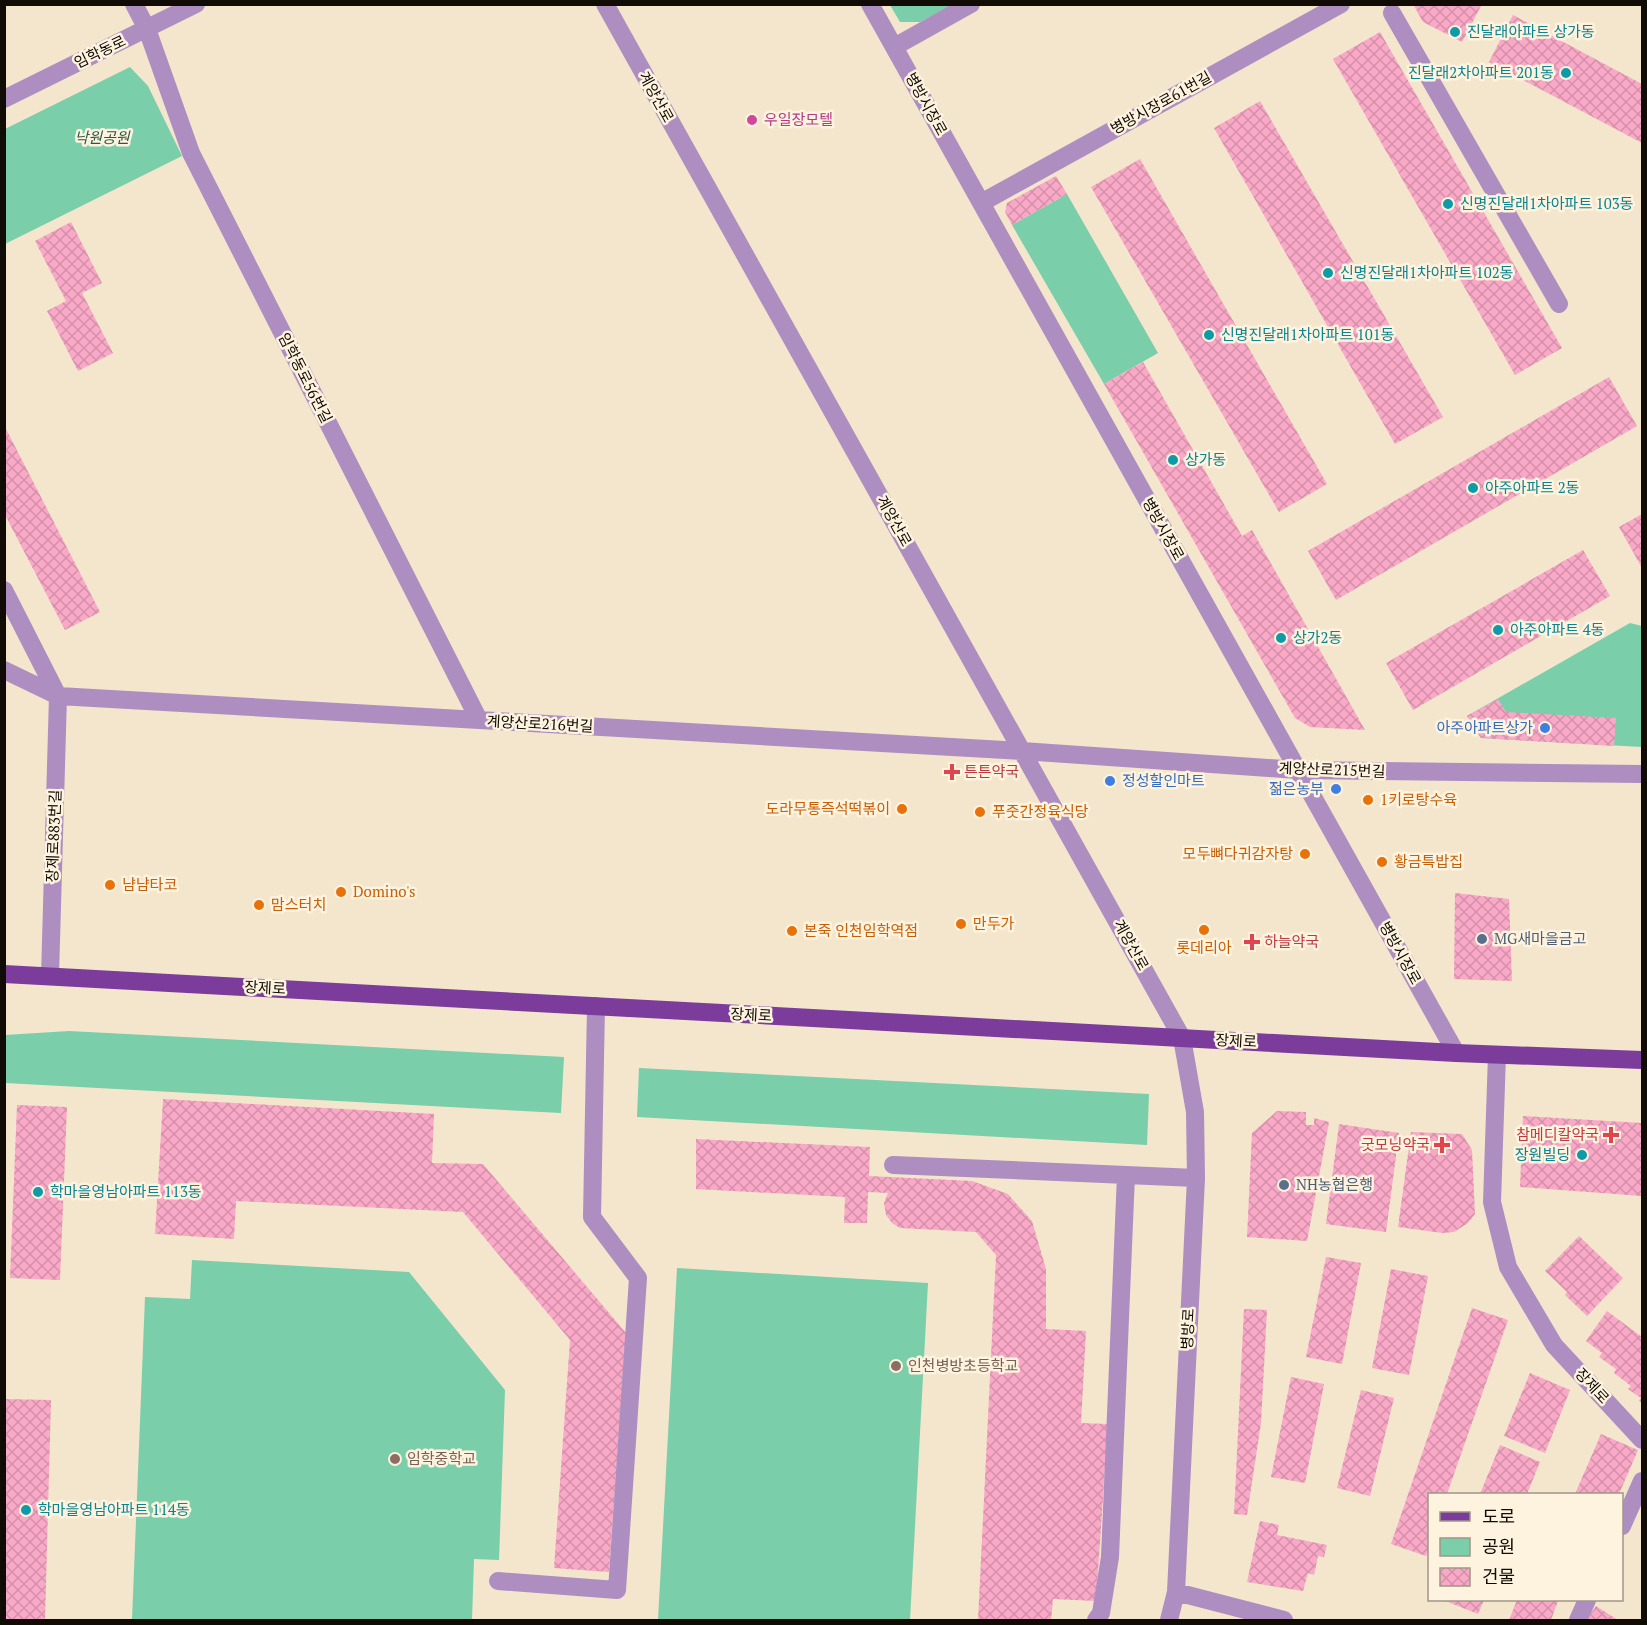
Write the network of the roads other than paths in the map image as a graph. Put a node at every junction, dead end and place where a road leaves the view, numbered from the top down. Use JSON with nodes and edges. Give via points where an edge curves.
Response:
{"nodes":[{"id":1,"x":134,"y":4,"type":"edge"},
{"id":2,"x":196,"y":4,"type":"edge"},
{"id":3,"x":605,"y":4,"type":"edge"},
{"id":4,"x":870,"y":4,"type":"edge"},
{"id":5,"x":971,"y":4,"type":"edge"},
{"id":6,"x":1341,"y":4,"type":"edge"},
{"id":7,"x":1392,"y":13,"type":"dead end"},
{"id":8,"x":147,"y":29,"type":"junction"},
{"id":9,"x":894,"y":47,"type":"junction"},
{"id":10,"x":4,"y":99,"type":"edge"},
{"id":11,"x":981,"y":203,"type":"junction"},
{"id":12,"x":1560,"y":304,"type":"dead end"},
{"id":13,"x":4,"y":590,"type":"edge"},
{"id":14,"x":4,"y":670,"type":"edge"},
{"id":15,"x":58,"y":696,"type":"junction"},
{"id":16,"x":478,"y":720,"type":"junction"},
{"id":17,"x":1022,"y":751,"type":"junction"},
{"id":18,"x":1298,"y":770,"type":"junction"},
{"id":19,"x":1642,"y":774,"type":"edge"},
{"id":20,"x":4,"y":974,"type":"edge"},
{"id":21,"x":50,"y":976,"type":"junction"},
{"id":22,"x":596,"y":1006,"type":"junction"},
{"id":23,"x":1182,"y":1038,"type":"junction"},
{"id":24,"x":1456,"y":1053,"type":"junction"},
{"id":25,"x":1497,"y":1055,"type":"junction"},
{"id":26,"x":1642,"y":1060,"type":"edge"},
{"id":27,"x":893,"y":1165,"type":"dead end"},
{"id":28,"x":1126,"y":1175,"type":"junction"},
{"id":29,"x":1196,"y":1178,"type":"junction"},
{"id":30,"x":1642,"y":1440,"type":"edge"},
{"id":31,"x":1642,"y":1481,"type":"edge"},
{"id":32,"x":1623,"y":1524,"type":"edge"},
{"id":33,"x":498,"y":1581,"type":"dead end"},
{"id":34,"x":1176,"y":1592,"type":"junction"},
{"id":35,"x":1586,"y":1601,"type":"edge"},
{"id":36,"x":1096,"y":1620,"type":"edge"},
{"id":37,"x":1169,"y":1620,"type":"edge"},
{"id":38,"x":1284,"y":1620,"type":"edge"},
{"id":39,"x":1578,"y":1620,"type":"edge"}],
"edges":[{"from":1,"to":8,"type":"street","name":"임학동로56번길"},
{"from":2,"to":8,"type":"street","name":"임학동로"},
{"from":3,"to":17,"type":"street","name":"계양산로"},
{"from":4,"to":9,"type":"street","name":"병방시장로"},
{"from":5,"to":9,"type":"street"},
{"from":6,"to":11,"type":"street","name":"병방시장로61번길"},
{"from":7,"to":12,"type":"street"},
{"from":8,"to":10,"type":"street","name":"임학동로"},
{"from":8,"to":16,"type":"street","name":"임학동로56번길","via":[[190,153]]},
{"from":9,"to":11,"type":"street","name":"병방시장로"},
{"from":11,"to":18,"type":"street","name":"병방시장로"},
{"from":13,"to":15,"type":"street","name":"장제로883번길"},
{"from":14,"to":15,"type":"street"},
{"from":15,"to":16,"type":"street","name":"계양산로216번길"},
{"from":15,"to":21,"type":"street","name":"장제로883번길"},
{"from":16,"to":17,"type":"street","name":"계양산로216번길"},
{"from":17,"to":18,"type":"street","name":"계양산로215번길"},
{"from":17,"to":23,"type":"street","name":"계양산로"},
{"from":18,"to":19,"type":"street","name":"계양산로215번길"},
{"from":18,"to":24,"type":"street","name":"병방시장로"},
{"from":20,"to":21,"type":"main road","name":"장제로"},
{"from":21,"to":22,"type":"main road","name":"장제로"},
{"from":22,"to":23,"type":"main road","name":"장제로"},
{"from":22,"to":33,"type":"street","via":[[592,1217],[638,1278],[617,1590]]},
{"from":23,"to":24,"type":"main road","name":"장제로"},
{"from":23,"to":29,"type":"street","name":"병방로","via":[[1195,1112]]},
{"from":24,"to":25,"type":"main road","name":"장제로"},
{"from":25,"to":26,"type":"main road","name":"장제로"},
{"from":25,"to":30,"type":"street","name":"장제로","via":[[1492,1202],[1508,1267],[1554,1345]]},
{"from":27,"to":28,"type":"street"},
{"from":28,"to":29,"type":"street"},
{"from":28,"to":36,"type":"street","via":[[1110,1557],[1101,1613]]},
{"from":29,"to":34,"type":"street","name":"병방로"},
{"from":31,"to":32,"type":"street"},
{"from":34,"to":37,"type":"street","name":"병방로"},
{"from":34,"to":38,"type":"street"},
{"from":35,"to":39,"type":"street"}]}
